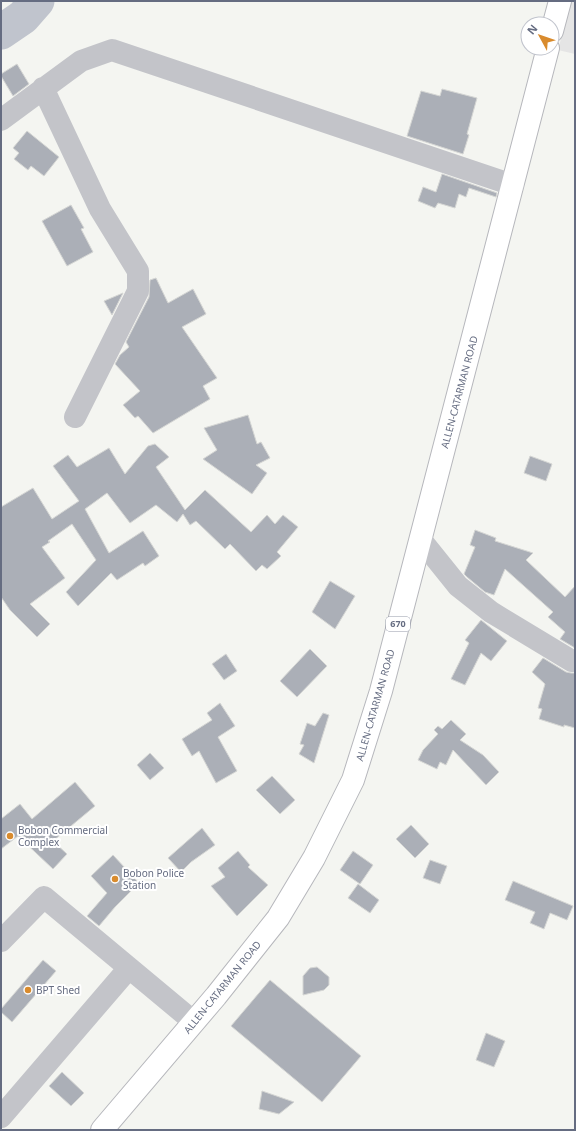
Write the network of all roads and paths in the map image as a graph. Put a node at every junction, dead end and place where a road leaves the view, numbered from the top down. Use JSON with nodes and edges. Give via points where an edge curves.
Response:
{"nodes":[{"id":1,"x":560,"y":1,"type":"edge"},
{"id":2,"x":556,"y":16,"type":"edge"},
{"id":3,"x":546,"y":56,"type":"edge"},
{"id":4,"x":43,"y":88,"type":"junction"},
{"id":5,"x":1,"y":120,"type":"edge"},
{"id":6,"x":513,"y":185,"type":"junction"},
{"id":7,"x":75,"y":417,"type":"dead end"},
{"id":8,"x":420,"y":540,"type":"junction"},
{"id":9,"x":572,"y":661,"type":"dead end"},
{"id":10,"x":1,"y":941,"type":"edge"},
{"id":11,"x":129,"y":968,"type":"junction"},
{"id":12,"x":194,"y":1022,"type":"junction"},
{"id":13,"x":1,"y":1117,"type":"edge"},
{"id":14,"x":102,"y":1130,"type":"edge"}],
"edges":[{"from":1,"to":2,"type":"main road"},
{"from":3,"to":6,"type":"main road","name":"ALLEN-CATARMAN ROAD","number":"670"},
{"from":4,"to":5,"type":"street"},
{"from":4,"to":6,"type":"street","via":[[81,61],[112,50]]},
{"from":4,"to":7,"type":"street","via":[[100,209],[138,271],[138,291]]},
{"from":6,"to":8,"type":"main road","name":"ALLEN-CATARMAN ROAD","number":"670"},
{"from":8,"to":9,"type":"street","via":[[458,586],[492,612]]},
{"from":8,"to":12,"type":"main road","name":"ALLEN-CATARMAN ROAD","number":"670","via":[[381,691],[353,780],[314,858],[278,918]]},
{"from":10,"to":11,"type":"street","via":[[44,897]]},
{"from":11,"to":12,"type":"street"},
{"from":11,"to":13,"type":"street"},
{"from":12,"to":14,"type":"main road","name":"ALLEN-CATARMAN ROAD","number":"670"}]}
